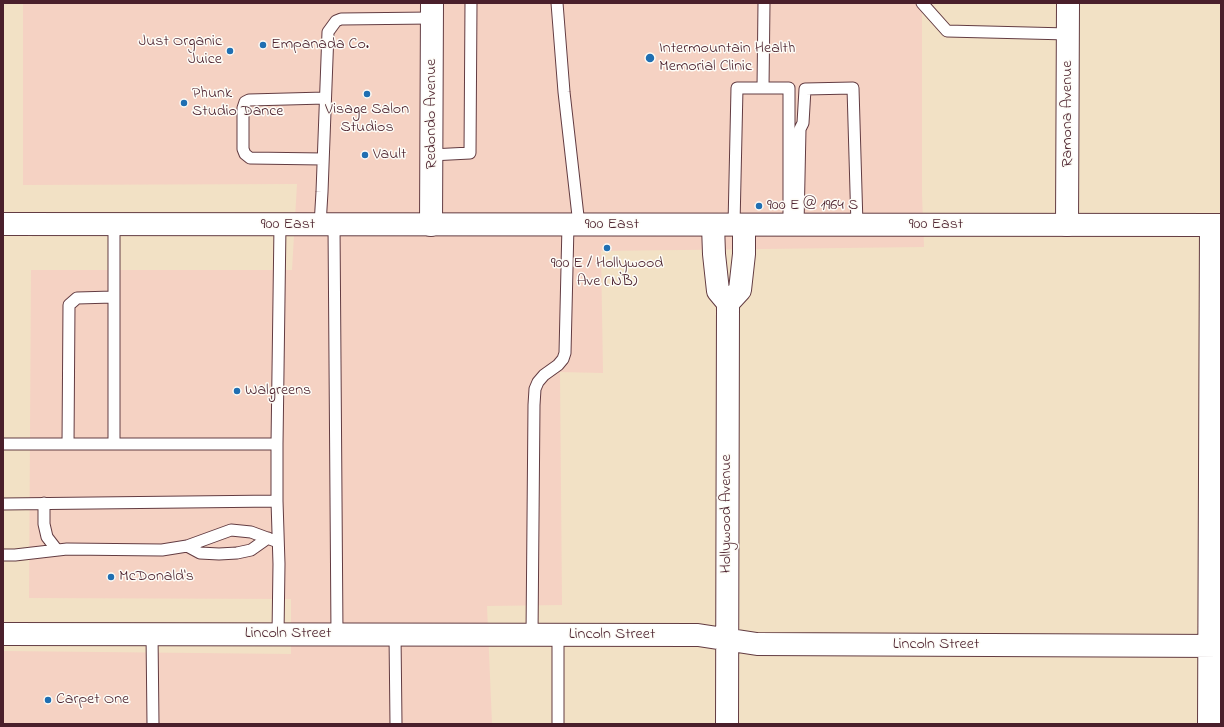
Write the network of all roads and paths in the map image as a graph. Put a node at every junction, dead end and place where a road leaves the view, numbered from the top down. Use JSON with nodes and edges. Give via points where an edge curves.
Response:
{"nodes":[{"id":1,"x":471,"y":3,"type":"edge"},
{"id":2,"x":558,"y":3,"type":"edge"},
{"id":3,"x":764,"y":3,"type":"edge"},
{"id":4,"x":922,"y":3,"type":"edge"},
{"id":5,"x":1068,"y":3,"type":"edge"},
{"id":6,"x":432,"y":10,"type":"edge"},
{"id":7,"x":1068,"y":34,"type":"junction"},
{"id":8,"x":763,"y":88,"type":"junction"},
{"id":9,"x":325,"y":98,"type":"junction"},
{"id":10,"x":432,"y":155,"type":"junction"},
{"id":11,"x":323,"y":159,"type":"junction"},
{"id":12,"x":3,"y":224,"type":"edge"},
{"id":13,"x":114,"y":224,"type":"junction"},
{"id":14,"x":280,"y":225,"type":"junction"},
{"id":15,"x":327,"y":225,"type":"junction"},
{"id":16,"x":432,"y":225,"type":"junction"},
{"id":17,"x":574,"y":225,"type":"junction"},
{"id":18,"x":730,"y":225,"type":"junction"},
{"id":19,"x":793,"y":225,"type":"junction"},
{"id":20,"x":857,"y":225,"type":"junction"},
{"id":21,"x":1067,"y":225,"type":"junction"},
{"id":22,"x":1216,"y":225,"type":"edge"},
{"id":23,"x":113,"y":297,"type":"junction"},
{"id":24,"x":728,"y":303,"type":"junction"},
{"id":25,"x":1216,"y":394,"type":"edge"},
{"id":26,"x":3,"y":444,"type":"edge"},
{"id":27,"x":68,"y":444,"type":"junction"},
{"id":28,"x":114,"y":444,"type":"junction"},
{"id":29,"x":277,"y":444,"type":"junction"},
{"id":30,"x":277,"y":501,"type":"junction"},
{"id":31,"x":44,"y":503,"type":"junction"},
{"id":32,"x":3,"y":504,"type":"edge"},
{"id":33,"x":273,"y":540,"type":"junction"},
{"id":34,"x":187,"y":546,"type":"junction"},
{"id":35,"x":57,"y":550,"type":"junction"},
{"id":36,"x":3,"y":555,"type":"edge"},
{"id":37,"x":3,"y":634,"type":"edge"},
{"id":38,"x":152,"y":634,"type":"junction"},
{"id":39,"x":278,"y":634,"type":"junction"},
{"id":40,"x":337,"y":634,"type":"junction"},
{"id":41,"x":395,"y":634,"type":"junction"},
{"id":42,"x":532,"y":635,"type":"junction"},
{"id":43,"x":558,"y":635,"type":"junction"},
{"id":44,"x":727,"y":640,"type":"junction"},
{"id":45,"x":1215,"y":646,"type":"edge"},
{"id":46,"x":153,"y":724,"type":"edge"},
{"id":47,"x":396,"y":724,"type":"edge"},
{"id":48,"x":558,"y":724,"type":"edge"},
{"id":49,"x":727,"y":724,"type":"edge"},
{"id":50,"x":1209,"y":724,"type":"edge"}],
"edges":[{"from":1,"to":10,"type":"lane","via":[[470,153]]},
{"from":2,"to":17,"type":"lane"},
{"from":3,"to":8,"type":"lane"},
{"from":4,"to":7,"type":"lane","via":[[947,31]]},
{"from":5,"to":7,"type":"street","name":"Ramona Avenue"},
{"from":6,"to":9,"type":"lane","via":[[336,21],[328,32]]},
{"from":6,"to":10,"type":"street","name":"Redondo Avenue"},
{"from":7,"to":21,"type":"street","name":"Ramona Avenue"},
{"from":8,"to":18,"type":"lane","via":[[736,88]]},
{"from":8,"to":19,"type":"lane","via":[[789,88]]},
{"from":9,"to":11,"type":"lane"},
{"from":9,"to":11,"type":"lane","via":[[249,100],[245,102],[244,108],[243,149],[250,158]]},
{"from":10,"to":16,"type":"street","name":"Redondo Avenue"},
{"from":11,"to":15,"type":"lane"},
{"from":12,"to":13,"type":"street","name":"900 East"},
{"from":13,"to":14,"type":"street","name":"900 East"},
{"from":13,"to":23,"type":"lane"},
{"from":14,"to":15,"type":"street","name":"900 East"},
{"from":14,"to":29,"type":"lane"},
{"from":15,"to":16,"type":"street","name":"900 East"},
{"from":15,"to":40,"type":"lane"},
{"from":16,"to":17,"type":"street","name":"900 East"},
{"from":17,"to":18,"type":"street","name":"900 East"},
{"from":17,"to":42,"type":"lane","via":[[565,353],[563,359],[544,375],[535,389]]},
{"from":18,"to":19,"type":"street","name":"900 East"},
{"from":18,"to":24,"type":"street","via":[[714,254],[718,291]]},
{"from":18,"to":24,"type":"street","via":[[744,254],[740,290]]},
{"from":19,"to":20,"type":"street","name":"900 East"},
{"from":19,"to":20,"type":"lane","via":[[805,89],[853,88]]},
{"from":20,"to":21,"type":"street","name":"900 East"},
{"from":21,"to":22,"type":"street","name":"900 East"},
{"from":22,"to":25,"type":"street"},
{"from":23,"to":27,"type":"lane","via":[[77,298],[69,305]]},
{"from":23,"to":28,"type":"lane"},
{"from":24,"to":44,"type":"street","name":"Hollywood Avenue"},
{"from":25,"to":45,"type":"street"},
{"from":26,"to":27,"type":"lane"},
{"from":27,"to":28,"type":"lane"},
{"from":28,"to":29,"type":"lane"},
{"from":29,"to":30,"type":"lane"},
{"from":30,"to":31,"type":"lane"},
{"from":30,"to":33,"type":"lane"},
{"from":31,"to":32,"type":"lane"},
{"from":31,"to":35,"type":"lane","via":[[47,537]]},
{"from":33,"to":34,"type":"lane","via":[[237,553],[200,553]]},
{"from":33,"to":34,"type":"lane","via":[[251,532],[231,530]]},
{"from":33,"to":39,"type":"lane"},
{"from":34,"to":35,"type":"lane","via":[[162,550]]},
{"from":35,"to":36,"type":"lane"},
{"from":37,"to":38,"type":"street","name":"Lincoln Street"},
{"from":38,"to":39,"type":"street","name":"Lincoln Street"},
{"from":38,"to":46,"type":"lane"},
{"from":39,"to":40,"type":"street","name":"Lincoln Street"},
{"from":40,"to":41,"type":"street","name":"Lincoln Street"},
{"from":41,"to":42,"type":"street","name":"Lincoln Street"},
{"from":41,"to":47,"type":"lane"},
{"from":42,"to":43,"type":"street","name":"Lincoln Street"},
{"from":43,"to":44,"type":"street","name":"Lincoln Street","via":[[698,635]]},
{"from":43,"to":48,"type":"lane"},
{"from":44,"to":45,"type":"street","name":"Lincoln Street","via":[[756,644]]},
{"from":44,"to":49,"type":"street","name":"Hollywood Avenue"},
{"from":45,"to":50,"type":"street"}]}
